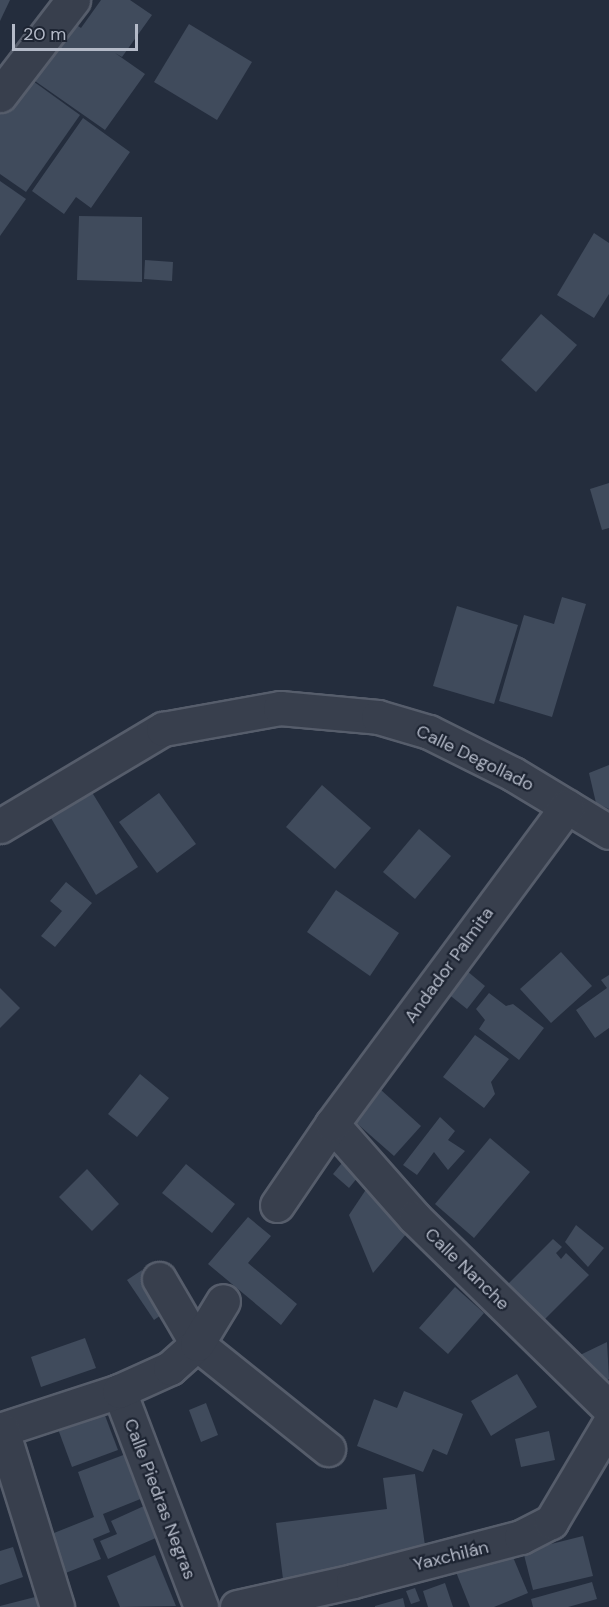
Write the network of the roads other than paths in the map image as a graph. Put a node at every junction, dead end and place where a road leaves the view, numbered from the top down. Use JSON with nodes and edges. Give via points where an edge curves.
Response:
{"nodes":[{"id":1,"x":71,"y":1,"type":"edge"},
{"id":2,"x":0,"y":95,"type":"edge"},
{"id":3,"x":567,"y":806,"type":"junction"},
{"id":4,"x":0,"y":826,"type":"edge"},
{"id":5,"x":609,"y":832,"type":"edge"},
{"id":6,"x":332,"y":1124,"type":"junction"},
{"id":7,"x":277,"y":1205,"type":"dead end"},
{"id":8,"x":159,"y":1279,"type":"dead end"},
{"id":9,"x":223,"y":1301,"type":"dead end"},
{"id":10,"x":198,"y":1344,"type":"junction"},
{"id":11,"x":119,"y":1391,"type":"junction"},
{"id":12,"x":609,"y":1408,"type":"edge"},
{"id":13,"x":609,"y":1424,"type":"edge"},
{"id":14,"x":1,"y":1430,"type":"edge"},
{"id":15,"x":328,"y":1449,"type":"dead end"},
{"id":16,"x":57,"y":1607,"type":"edge"},
{"id":17,"x":201,"y":1607,"type":"edge"},
{"id":18,"x":237,"y":1607,"type":"edge"}],
"edges":[{"from":1,"to":2,"type":"street"},
{"from":3,"to":4,"type":"street","name":"Calle Degollado","via":[[429,732],[378,717],[280,708],[163,729]]},
{"from":3,"to":5,"type":"street","name":"Calle Degollado"},
{"from":3,"to":6,"type":"street","name":"Andador Palmita"},
{"from":6,"to":7,"type":"street","name":"Andador Palmita"},
{"from":6,"to":12,"type":"street","name":"Calle Nanche","via":[[415,1218]]},
{"from":8,"to":10,"type":"street"},
{"from":9,"to":10,"type":"street"},
{"from":10,"to":11,"type":"street","via":[[170,1368]]},
{"from":10,"to":15,"type":"street"},
{"from":11,"to":14,"type":"street"},
{"from":11,"to":17,"type":"street","name":"Calle Piedras Negras"},
{"from":13,"to":18,"type":"street","name":"Yaxchilán","via":[[551,1522],[521,1537]]},
{"from":14,"to":16,"type":"street"}]}
